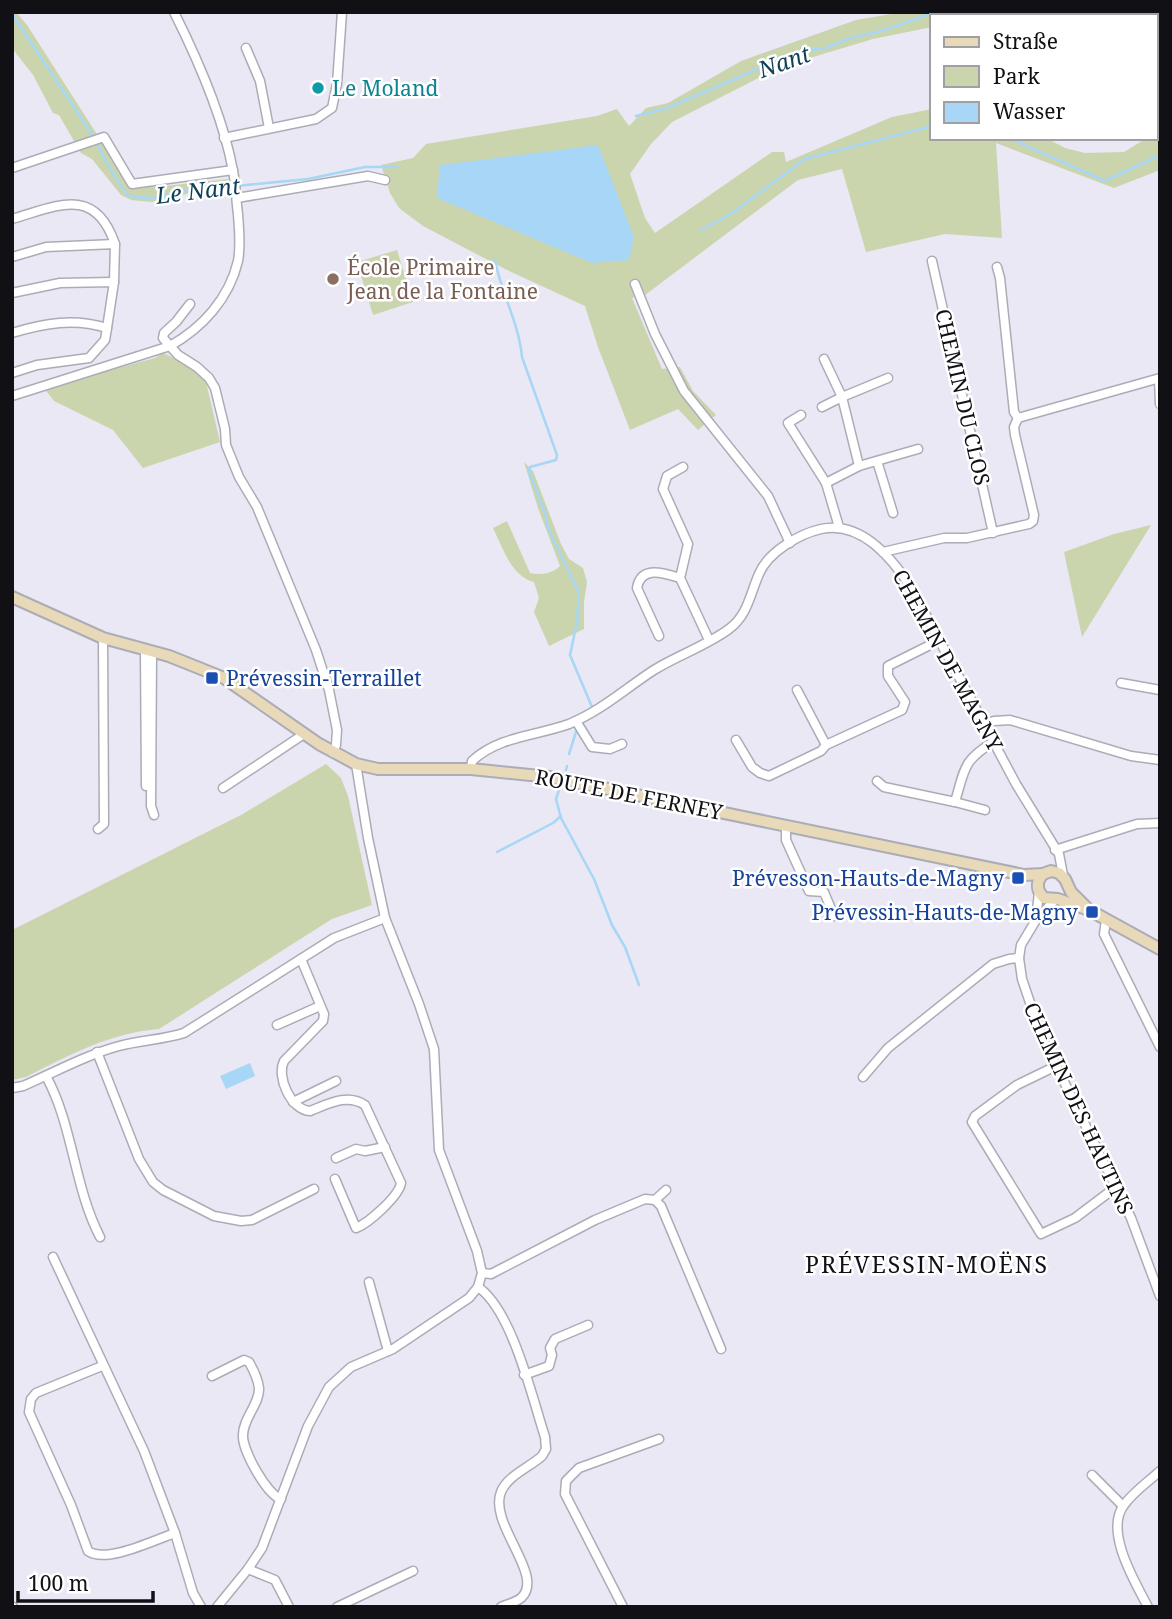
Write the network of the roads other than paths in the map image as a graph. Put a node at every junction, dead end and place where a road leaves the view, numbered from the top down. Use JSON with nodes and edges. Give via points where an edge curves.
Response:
{"nodes":[{"id":1,"x":174,"y":12,"type":"edge"},
{"id":2,"x":342,"y":12,"type":"edge"},
{"id":3,"x":246,"y":48,"type":"dead end"},
{"id":4,"x":270,"y":128,"type":"junction"},
{"id":5,"x":224,"y":138,"type":"junction"},
{"id":6,"x":12,"y":168,"type":"edge"},
{"id":7,"x":233,"y":170,"type":"junction"},
{"id":8,"x":385,"y":180,"type":"dead end"},
{"id":9,"x":236,"y":195,"type":"junction"},
{"id":10,"x":12,"y":219,"type":"edge"},
{"id":11,"x":115,"y":244,"type":"junction"},
{"id":12,"x":12,"y":257,"type":"edge"},
{"id":13,"x":932,"y":261,"type":"dead end"},
{"id":14,"x":997,"y":267,"type":"dead end"},
{"id":15,"x":114,"y":282,"type":"junction"},
{"id":16,"x":635,"y":284,"type":"dead end"},
{"id":17,"x":12,"y":293,"type":"edge"},
{"id":18,"x":190,"y":304,"type":"dead end"},
{"id":19,"x":107,"y":328,"type":"junction"},
{"id":20,"x":12,"y":333,"type":"edge"},
{"id":21,"x":170,"y":346,"type":"junction"},
{"id":22,"x":824,"y":359,"type":"dead end"},
{"id":23,"x":12,"y":373,"type":"edge"},
{"id":24,"x":888,"y":379,"type":"dead end"},
{"id":25,"x":1159,"y":379,"type":"edge"},
{"id":26,"x":12,"y":396,"type":"edge"},
{"id":27,"x":842,"y":397,"type":"junction"},
{"id":28,"x":1160,"y":404,"type":"edge"},
{"id":29,"x":822,"y":407,"type":"dead end"},
{"id":30,"x":801,"y":415,"type":"dead end"},
{"id":31,"x":1018,"y":418,"type":"junction"},
{"id":32,"x":918,"y":449,"type":"dead end"},
{"id":33,"x":877,"y":461,"type":"junction"},
{"id":34,"x":859,"y":466,"type":"junction"},
{"id":35,"x":683,"y":467,"type":"dead end"},
{"id":36,"x":826,"y":483,"type":"junction"},
{"id":37,"x":893,"y":513,"type":"dead end"},
{"id":38,"x":839,"y":527,"type":"junction"},
{"id":39,"x":993,"y":533,"type":"junction"},
{"id":40,"x":790,"y":543,"type":"junction"},
{"id":41,"x":883,"y":552,"type":"junction"},
{"id":42,"x":680,"y":578,"type":"junction"},
{"id":43,"x":12,"y":597,"type":"edge"},
{"id":44,"x":659,"y":636,"type":"dead end"},
{"id":45,"x":103,"y":638,"type":"junction"},
{"id":46,"x":709,"y":640,"type":"junction"},
{"id":47,"x":940,"y":640,"type":"junction"},
{"id":48,"x":149,"y":651,"type":"junction"},
{"id":49,"x":1121,"y":683,"type":"dead end"},
{"id":50,"x":796,"y":690,"type":"dead end"},
{"id":51,"x":1160,"y":690,"type":"edge"},
{"id":52,"x":576,"y":721,"type":"junction"},
{"id":53,"x":985,"y":724,"type":"junction"},
{"id":54,"x":304,"y":734,"type":"junction"},
{"id":55,"x":736,"y":740,"type":"dead end"},
{"id":56,"x":995,"y":741,"type":"junction"},
{"id":57,"x":622,"y":744,"type":"dead end"},
{"id":58,"x":826,"y":745,"type":"junction"},
{"id":59,"x":333,"y":753,"type":"junction"},
{"id":60,"x":1160,"y":760,"type":"edge"},
{"id":61,"x":356,"y":764,"type":"junction"},
{"id":62,"x":471,"y":769,"type":"junction"},
{"id":63,"x":877,"y":781,"type":"dead end"},
{"id":64,"x":146,"y":786,"type":"dead end"},
{"id":65,"x":223,"y":788,"type":"dead end"},
{"id":66,"x":955,"y":802,"type":"junction"},
{"id":67,"x":985,"y":810,"type":"dead end"},
{"id":68,"x":155,"y":815,"type":"dead end"},
{"id":69,"x":1160,"y":823,"type":"edge"},
{"id":70,"x":786,"y":825,"type":"junction"},
{"id":71,"x":98,"y":829,"type":"dead end"},
{"id":72,"x":1055,"y":850,"type":"junction"},
{"id":73,"x":1041,"y":881,"type":"junction"},
{"id":74,"x":1065,"y":881,"type":"junction"},
{"id":75,"x":1056,"y":899,"type":"junction"},
{"id":76,"x":1089,"y":910,"type":"junction"},
{"id":77,"x":834,"y":916,"type":"dead end"},
{"id":78,"x":385,"y":918,"type":"junction"},
{"id":79,"x":1036,"y":920,"type":"junction"},
{"id":80,"x":1106,"y":920,"type":"junction"},
{"id":81,"x":1160,"y":949,"type":"edge"},
{"id":82,"x":1019,"y":958,"type":"junction"},
{"id":83,"x":301,"y":959,"type":"junction"},
{"id":84,"x":320,"y":1006,"type":"junction"},
{"id":85,"x":277,"y":1025,"type":"dead end"},
{"id":86,"x":1160,"y":1047,"type":"edge"},
{"id":87,"x":97,"y":1052,"type":"junction"},
{"id":88,"x":1056,"y":1066,"type":"junction"},
{"id":89,"x":46,"y":1076,"type":"junction"},
{"id":90,"x":863,"y":1076,"type":"dead end"},
{"id":91,"x":335,"y":1081,"type":"dead end"},
{"id":92,"x":12,"y":1088,"type":"edge"},
{"id":93,"x":293,"y":1102,"type":"junction"},
{"id":94,"x":385,"y":1147,"type":"junction"},
{"id":95,"x":336,"y":1158,"type":"dead end"},
{"id":96,"x":335,"y":1179,"type":"dead end"},
{"id":97,"x":1116,"y":1187,"type":"junction"},
{"id":98,"x":314,"y":1189,"type":"dead end"},
{"id":99,"x":666,"y":1190,"type":"dead end"},
{"id":100,"x":655,"y":1200,"type":"junction"},
{"id":101,"x":100,"y":1237,"type":"dead end"},
{"id":102,"x":53,"y":1257,"type":"dead end"},
{"id":103,"x":482,"y":1273,"type":"junction"},
{"id":104,"x":369,"y":1282,"type":"dead end"},
{"id":105,"x":478,"y":1287,"type":"junction"},
{"id":106,"x":1160,"y":1296,"type":"edge"},
{"id":107,"x":588,"y":1325,"type":"dead end"},
{"id":108,"x":720,"y":1349,"type":"dead end"},
{"id":109,"x":388,"y":1351,"type":"junction"},
{"id":110,"x":102,"y":1366,"type":"junction"},
{"id":111,"x":524,"y":1375,"type":"junction"},
{"id":112,"x":212,"y":1376,"type":"dead end"},
{"id":113,"x":659,"y":1439,"type":"dead end"},
{"id":114,"x":1160,"y":1471,"type":"edge"},
{"id":115,"x":1092,"y":1475,"type":"dead end"},
{"id":116,"x":281,"y":1499,"type":"junction"},
{"id":117,"x":1123,"y":1506,"type":"junction"},
{"id":118,"x":175,"y":1534,"type":"junction"},
{"id":119,"x":248,"y":1569,"type":"junction"},
{"id":120,"x":413,"y":1571,"type":"dead end"},
{"id":121,"x":201,"y":1607,"type":"edge"},
{"id":122,"x":217,"y":1607,"type":"edge"},
{"id":123,"x":289,"y":1607,"type":"edge"},
{"id":124,"x":337,"y":1607,"type":"edge"},
{"id":125,"x":501,"y":1607,"type":"edge"},
{"id":126,"x":623,"y":1607,"type":"edge"},
{"id":127,"x":1148,"y":1607,"type":"edge"}],
"edges":[{"from":1,"to":5,"type":"street"},
{"from":2,"to":4,"type":"street","via":[[332,108],[316,119]]},
{"from":3,"to":4,"type":"street","via":[[260,81]]},
{"from":4,"to":5,"type":"street"},
{"from":5,"to":7,"type":"street"},
{"from":6,"to":7,"type":"street","via":[[104,137],[132,184]]},
{"from":7,"to":9,"type":"street"},
{"from":8,"to":9,"type":"street","via":[[368,176]]},
{"from":9,"to":21,"type":"street","via":[[241,241],[228,287],[200,327]]},
{"from":10,"to":11,"type":"street","via":[[63,204],[79,205],[100,215]]},
{"from":11,"to":12,"type":"street","via":[[46,247]]},
{"from":11,"to":15,"type":"street"},
{"from":13,"to":39,"type":"street","name":"CHEMIN DU CLOS"},
{"from":14,"to":31,"type":"street","name":"CHEMIN DU CLOS"},
{"from":15,"to":17,"type":"street","via":[[60,283]]},
{"from":15,"to":19,"type":"street"},
{"from":16,"to":40,"type":"street","via":[[684,391],[768,496]]},
{"from":18,"to":21,"type":"street","via":[[164,333]]},
{"from":19,"to":20,"type":"street","via":[[68,321]]},
{"from":19,"to":23,"type":"street","via":[[105,340],[89,358]]},
{"from":21,"to":26,"type":"street"},
{"from":21,"to":59,"type":"street","via":[[215,388],[230,456],[257,507],[329,690],[337,730]]},
{"from":22,"to":27,"type":"street"},
{"from":24,"to":27,"type":"street"},
{"from":25,"to":28,"type":"street"},
{"from":25,"to":31,"type":"street"},
{"from":27,"to":29,"type":"street"},
{"from":27,"to":34,"type":"street"},
{"from":30,"to":36,"type":"street","via":[[788,423]]},
{"from":31,"to":39,"type":"street","name":"CHEMIN DU CLOS","via":[[1015,435],[1033,521]]},
{"from":32,"to":33,"type":"street"},
{"from":33,"to":34,"type":"street"},
{"from":33,"to":37,"type":"street"},
{"from":34,"to":36,"type":"street"},
{"from":35,"to":42,"type":"street","via":[[667,475],[663,489],[688,544]]},
{"from":36,"to":38,"type":"street"},
{"from":38,"to":40,"type":"street","via":[[808,532]]},
{"from":38,"to":41,"type":"street","name":"CHEMIN DE MAGNY","via":[[855,532]]},
{"from":39,"to":41,"type":"street","name":"CHEMIN DU CLOS"},
{"from":40,"to":46,"type":"street","via":[[762,568],[738,621]]},
{"from":41,"to":47,"type":"street","name":"CHEMIN DE MAGNY","via":[[901,571]]},
{"from":42,"to":44,"type":"street","via":[[657,571],[638,582]]},
{"from":42,"to":46,"type":"street"},
{"from":43,"to":45,"type":"main road","name":"ROUTE DE FERNEY"},
{"from":45,"to":48,"type":"main road","name":"ROUTE DE FERNEY"},
{"from":45,"to":71,"type":"street","via":[[104,824]]},
{"from":46,"to":52,"type":"street"},
{"from":47,"to":53,"type":"street","name":"CHEMIN DE MAGNY"},
{"from":47,"to":58,"type":"street","via":[[888,666],[888,676],[905,702],[902,710]]},
{"from":48,"to":54,"type":"main road","name":"ROUTE DE FERNEY","via":[[231,681]]},
{"from":48,"to":64,"type":"street"},
{"from":48,"to":68,"type":"street","via":[[151,806]]},
{"from":49,"to":51,"type":"street"},
{"from":50,"to":58,"type":"street"},
{"from":52,"to":57,"type":"street","via":[[593,747],[610,750]]},
{"from":52,"to":62,"type":"street","via":[[500,742],[471,761]]},
{"from":53,"to":56,"type":"street","name":"CHEMIN DE MAGNY"},
{"from":53,"to":60,"type":"street","via":[[1021,722],[1131,756]]},
{"from":54,"to":59,"type":"main road","name":"ROUTE DE FERNEY"},
{"from":54,"to":65,"type":"street"},
{"from":55,"to":58,"type":"street","via":[[752,767],[769,776]]},
{"from":56,"to":66,"type":"street","via":[[968,763]]},
{"from":56,"to":72,"type":"street","name":"CHEMIN DE MAGNY"},
{"from":59,"to":61,"type":"main road","name":"ROUTE DE FERNEY"},
{"from":61,"to":62,"type":"main road","name":"ROUTE DE FERNEY","via":[[390,770]]},
{"from":61,"to":78,"type":"street"},
{"from":62,"to":70,"type":"main road","name":"ROUTE DE FERNEY","via":[[550,777]]},
{"from":63,"to":66,"type":"street","via":[[884,787]]},
{"from":66,"to":67,"type":"street"},
{"from":69,"to":72,"type":"street","via":[[1137,824]]},
{"from":70,"to":73,"type":"main road","name":"ROUTE DE FERNEY"},
{"from":70,"to":77,"type":"street","via":[[786,840],[809,891],[824,892]]},
{"from":72,"to":73,"type":"street","via":[[1053,864]]},
{"from":72,"to":74,"type":"street","name":"CHEMIN DE MAGNY","via":[[1062,859]]},
{"from":73,"to":74,"type":"main road","via":[[1055,871]]},
{"from":73,"to":75,"type":"main road","via":[[1044,898]]},
{"from":73,"to":79,"type":"street"},
{"from":74,"to":75,"type":"main road","via":[[1064,894]]},
{"from":74,"to":76,"type":"main road"},
{"from":75,"to":76,"type":"main road"},
{"from":75,"to":79,"type":"street"},
{"from":76,"to":80,"type":"main road"},
{"from":78,"to":83,"type":"street","via":[[334,938]]},
{"from":78,"to":103,"type":"street","via":[[434,1049],[439,1150]]},
{"from":79,"to":82,"type":"street"},
{"from":80,"to":81,"type":"main road"},
{"from":80,"to":86,"type":"street","via":[[1104,934]]},
{"from":82,"to":88,"type":"street","name":"CHEMIN DES HAUTINS","via":[[1032,1013]]},
{"from":82,"to":90,"type":"street","via":[[993,964],[888,1048]]},
{"from":83,"to":84,"type":"street"},
{"from":83,"to":87,"type":"street","via":[[184,1033]]},
{"from":84,"to":85,"type":"street"},
{"from":84,"to":93,"type":"street","via":[[323,1021],[280,1069]]},
{"from":87,"to":89,"type":"street"},
{"from":87,"to":98,"type":"street","via":[[139,1159],[163,1190],[214,1216],[241,1221],[252,1220]]},
{"from":88,"to":97,"type":"street","name":"CHEMIN DES HAUTINS"},
{"from":88,"to":97,"type":"street","via":[[1007,1091],[972,1122],[1041,1234],[1074,1219]]},
{"from":89,"to":92,"type":"street"},
{"from":89,"to":101,"type":"street","via":[[89,1217]]},
{"from":91,"to":93,"type":"street"},
{"from":93,"to":94,"type":"street","via":[[310,1111],[340,1100],[358,1100],[365,1105]]},
{"from":94,"to":95,"type":"street","via":[[356,1149]]},
{"from":94,"to":96,"type":"street","via":[[400,1188],[366,1224],[356,1228]]},
{"from":97,"to":106,"type":"street","name":"CHEMIN DES HAUTINS"},
{"from":99,"to":100,"type":"street"},
{"from":100,"to":103,"type":"street","via":[[645,1199],[595,1220],[491,1274]]},
{"from":100,"to":108,"type":"street","via":[[662,1206]]},
{"from":102,"to":110,"type":"street"},
{"from":103,"to":105,"type":"street"},
{"from":104,"to":109,"type":"street"},
{"from":105,"to":109,"type":"street","via":[[469,1298]]},
{"from":105,"to":111,"type":"street","via":[[508,1325]]},
{"from":107,"to":111,"type":"street","via":[[551,1342],[549,1366]]},
{"from":109,"to":116,"type":"street","via":[[351,1367],[329,1387],[308,1426]]},
{"from":110,"to":118,"type":"street","via":[[144,1451]]},
{"from":110,"to":118,"type":"street","via":[[36,1393],[29,1404],[88,1551],[94,1556],[110,1556]]},
{"from":111,"to":125,"type":"street","via":[[546,1449],[500,1492],[500,1518],[528,1576],[521,1598]]},
{"from":112,"to":116,"type":"street","via":[[244,1360],[250,1362],[259,1388],[243,1434],[245,1446],[267,1488]]},
{"from":113,"to":126,"type":"street","via":[[579,1468],[566,1481],[565,1494]]},
{"from":114,"to":117,"type":"street"},
{"from":115,"to":117,"type":"street"},
{"from":116,"to":119,"type":"street","via":[[262,1548]]},
{"from":117,"to":127,"type":"street","via":[[1117,1536]]},
{"from":118,"to":121,"type":"street"},
{"from":119,"to":122,"type":"street"},
{"from":119,"to":123,"type":"street","via":[[275,1580]]},
{"from":120,"to":124,"type":"street"}]}
